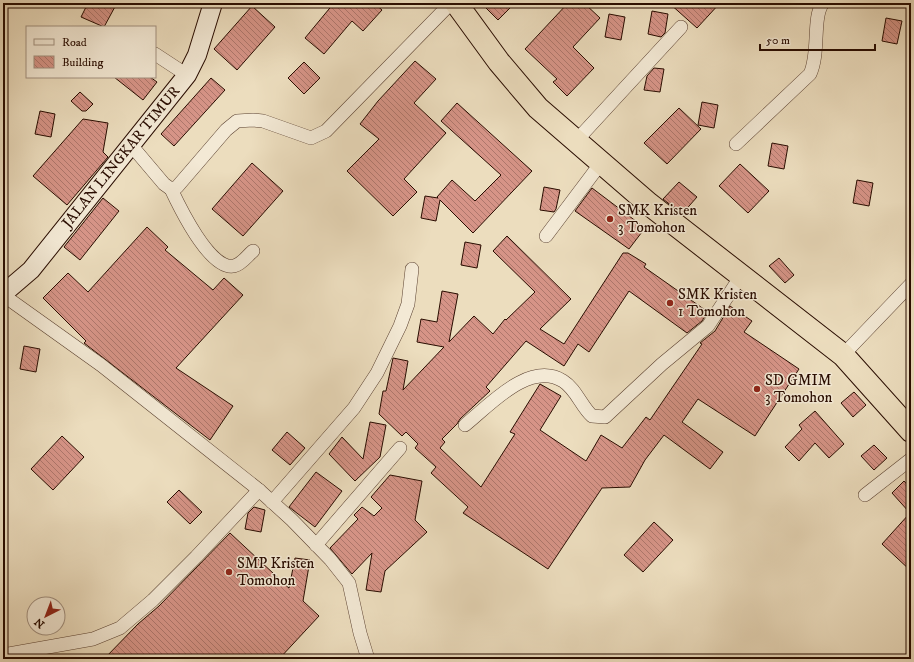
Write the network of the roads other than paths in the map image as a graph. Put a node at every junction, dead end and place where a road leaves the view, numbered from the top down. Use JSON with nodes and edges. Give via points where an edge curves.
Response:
{"nodes":[{"id":1,"x":212,"y":3,"type":"edge"},
{"id":2,"x":451,"y":3,"type":"edge"},
{"id":3,"x":456,"y":3,"type":"edge"},
{"id":4,"x":823,"y":3,"type":"edge"},
{"id":5,"x":681,"y":27,"type":"dead end"},
{"id":6,"x":156,"y":55,"type":"edge"},
{"id":7,"x":187,"y":75,"type":"junction"},
{"id":8,"x":576,"y":141,"type":"junction"},
{"id":9,"x":736,"y":144,"type":"dead end"},
{"id":10,"x":131,"y":145,"type":"junction"},
{"id":11,"x":601,"y":163,"type":"junction"},
{"id":12,"x":171,"y":189,"type":"junction"},
{"id":13,"x":546,"y":236,"type":"dead end"},
{"id":14,"x":253,"y":251,"type":"dead end"},
{"id":15,"x":412,"y":269,"type":"dead end"},
{"id":16,"x":741,"y":276,"type":"junction"},
{"id":17,"x":911,"y":284,"type":"edge"},
{"id":18,"x":3,"y":294,"type":"edge"},
{"id":19,"x":843,"y":355,"type":"junction"},
{"id":20,"x":465,"y":425,"type":"dead end"},
{"id":21,"x":911,"y":431,"type":"edge"},
{"id":22,"x":400,"y":448,"type":"dead end"},
{"id":23,"x":911,"y":459,"type":"edge"},
{"id":24,"x":259,"y":490,"type":"junction"},
{"id":25,"x":865,"y":495,"type":"dead end"},
{"id":26,"x":272,"y":502,"type":"junction"},
{"id":27,"x":316,"y":545,"type":"junction"},
{"id":28,"x":3,"y":655,"type":"edge"},
{"id":29,"x":368,"y":659,"type":"edge"}],
"edges":[{"from":1,"to":7,"type":"main road","name":"JALAN LINGKAR TIMUR","via":[[197,55]]},
{"from":2,"to":12,"type":"street","via":[[326,131],[311,138],[263,121],[238,121],[226,130],[177,187]]},
{"from":3,"to":8,"type":"highway","via":[[499,62],[538,108]]},
{"from":4,"to":9,"type":"street","via":[[817,17],[816,50],[810,74]]},
{"from":5,"to":8,"type":"street"},
{"from":6,"to":7,"type":"street"},
{"from":7,"to":10,"type":"main road","name":"JALAN LINGKAR TIMUR"},
{"from":8,"to":11,"type":"highway"},
{"from":10,"to":12,"type":"street"},
{"from":10,"to":18,"type":"main road","name":"JALAN LINGKAR TIMUR","via":[[31,270]]},
{"from":11,"to":13,"type":"street"},
{"from":11,"to":16,"type":"highway"},
{"from":12,"to":14,"type":"street","via":[[189,227],[223,264],[232,267],[240,264]]},
{"from":15,"to":26,"type":"street","via":[[408,304],[377,373],[354,408]]},
{"from":16,"to":19,"type":"highway"},
{"from":16,"to":20,"type":"street","via":[[703,330],[605,417],[592,416],[563,381],[552,376],[540,375],[528,378],[507,390]]},
{"from":17,"to":19,"type":"street"},
{"from":18,"to":24,"type":"street","via":[[101,365]]},
{"from":19,"to":21,"type":"highway"},
{"from":22,"to":27,"type":"street"},
{"from":23,"to":25,"type":"street"},
{"from":24,"to":26,"type":"street"},
{"from":24,"to":28,"type":"street","via":[[153,600],[120,628],[93,639]]},
{"from":26,"to":27,"type":"street"},
{"from":27,"to":29,"type":"street","via":[[349,582]]}]}
